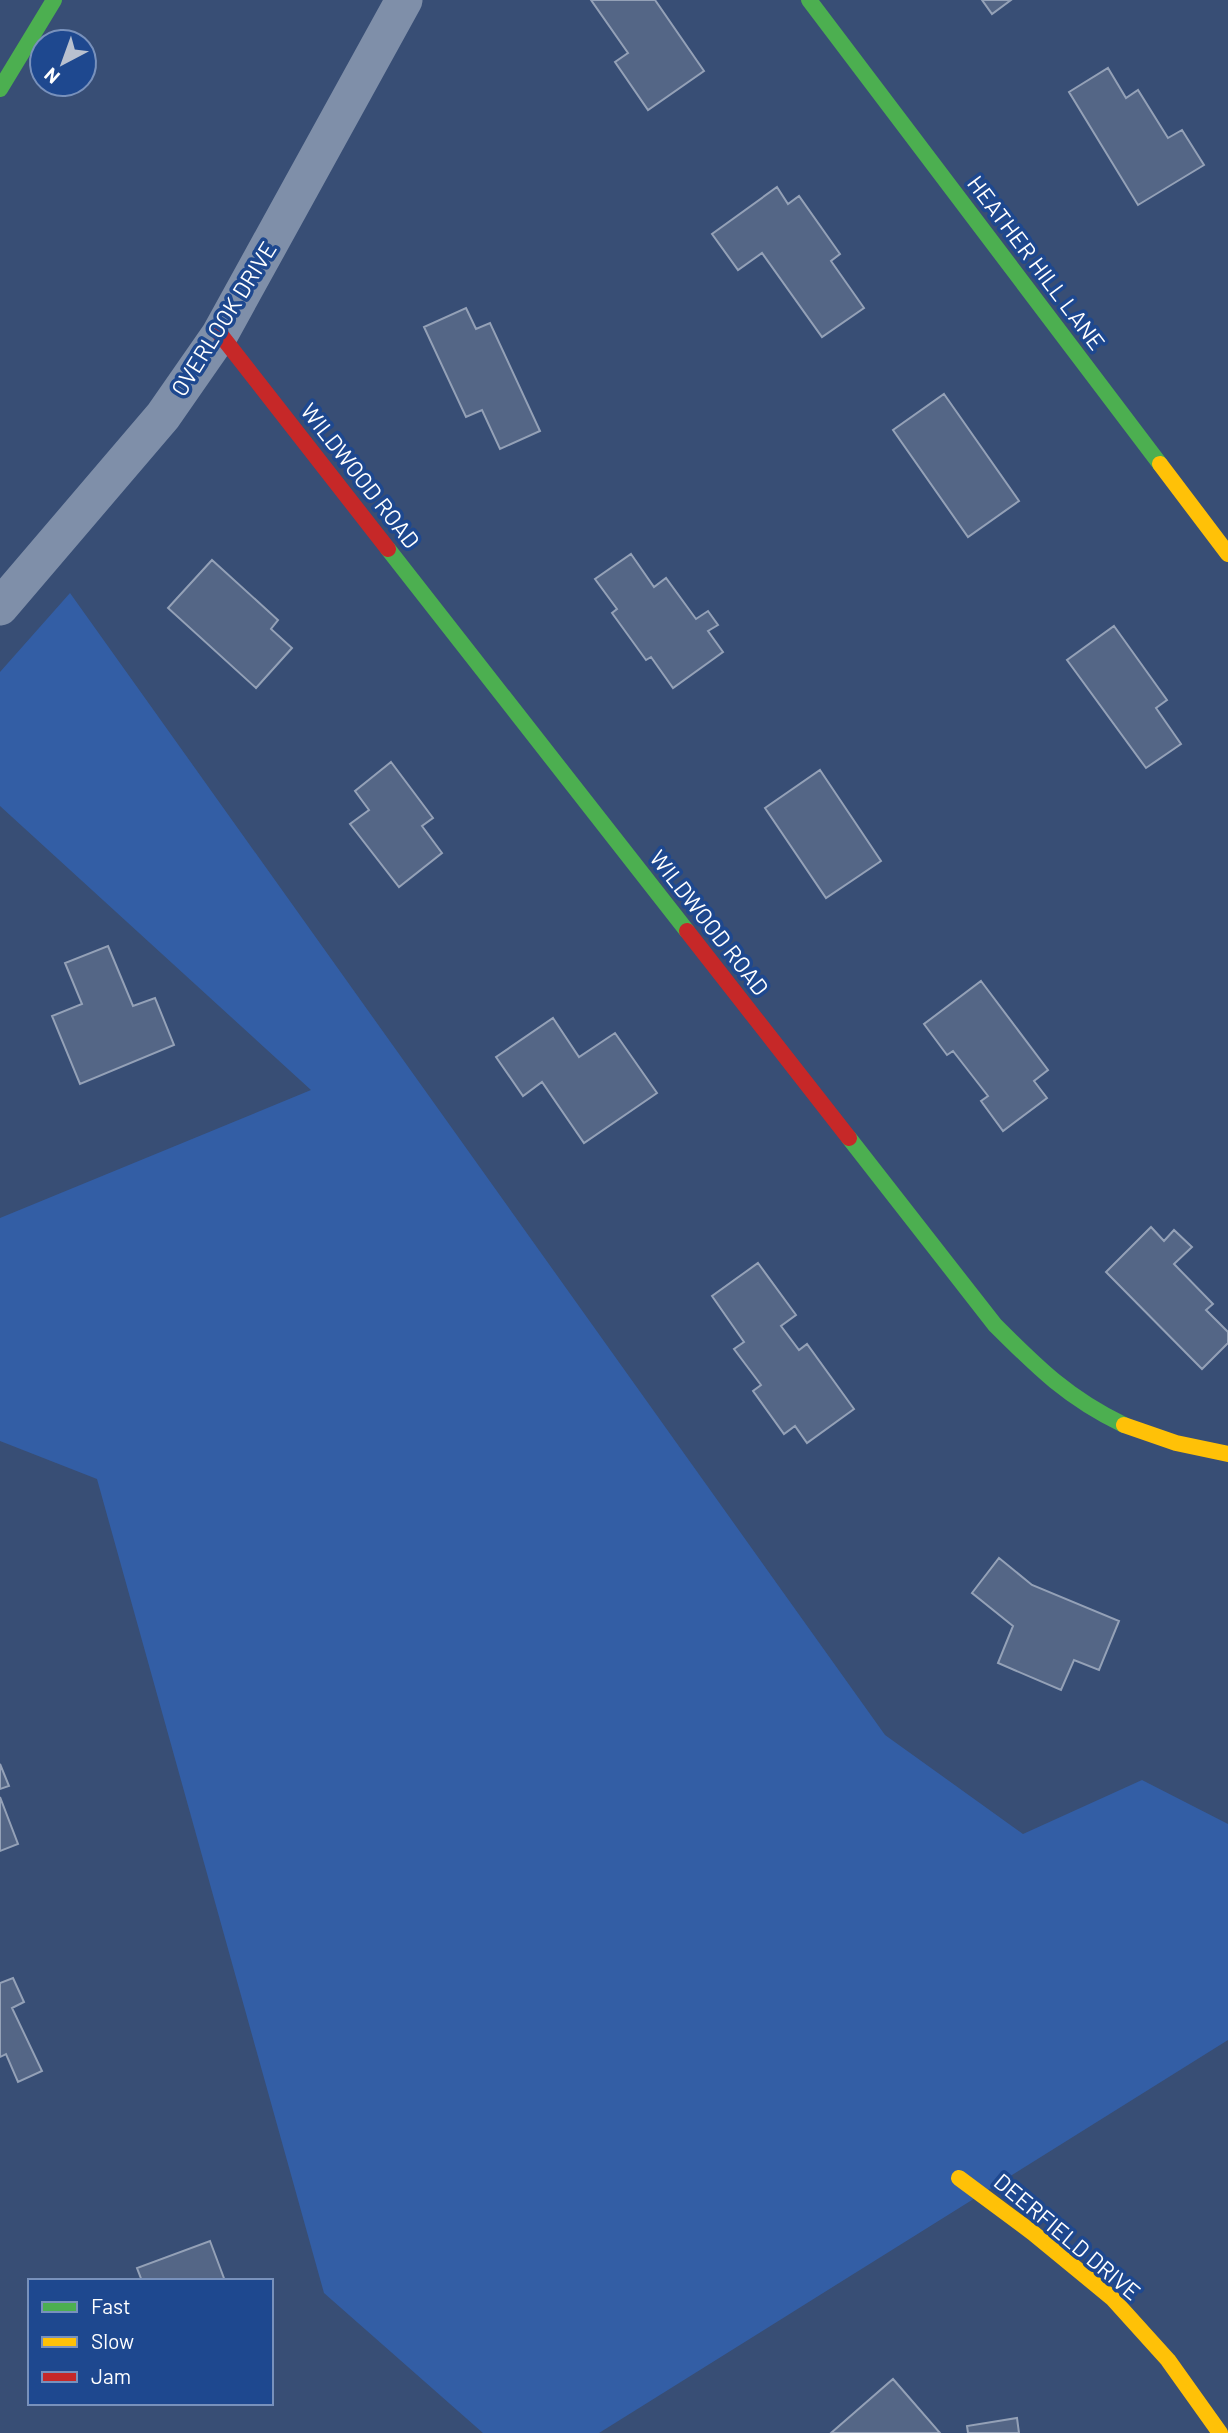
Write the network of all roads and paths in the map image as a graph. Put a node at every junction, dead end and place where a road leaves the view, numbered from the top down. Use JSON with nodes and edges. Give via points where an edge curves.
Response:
{"nodes":[{"id":1,"x":54,"y":0,"type":"edge"},
{"id":2,"x":404,"y":0,"type":"edge"},
{"id":3,"x":808,"y":0,"type":"edge"},
{"id":4,"x":0,"y":89,"type":"edge"},
{"id":5,"x":220,"y":334,"type":"junction"},
{"id":6,"x":1228,"y":554,"type":"edge"},
{"id":7,"x":0,"y":607,"type":"edge"},
{"id":8,"x":1228,"y":1454,"type":"edge"},
{"id":9,"x":959,"y":2178,"type":"dead end"},
{"id":10,"x":1220,"y":2433,"type":"edge"}],
"edges":[{"from":1,"to":4,"type":"main road"},
{"from":2,"to":5,"type":"street","name":"OVERLOOK DRIVE"},
{"from":3,"to":6,"type":"main road","name":"HEATHER HILL LANE"},
{"from":5,"to":7,"type":"street","name":"OVERLOOK DRIVE","via":[[163,416]]},
{"from":5,"to":8,"type":"main road","name":"WILDWOOD ROAD","via":[[996,1325],[1039,1370],[1089,1407],[1193,1449]]},
{"from":9,"to":10,"type":"main road","name":"DEERFIELD DRIVE","via":[[1112,2298],[1168,2360]]}]}
